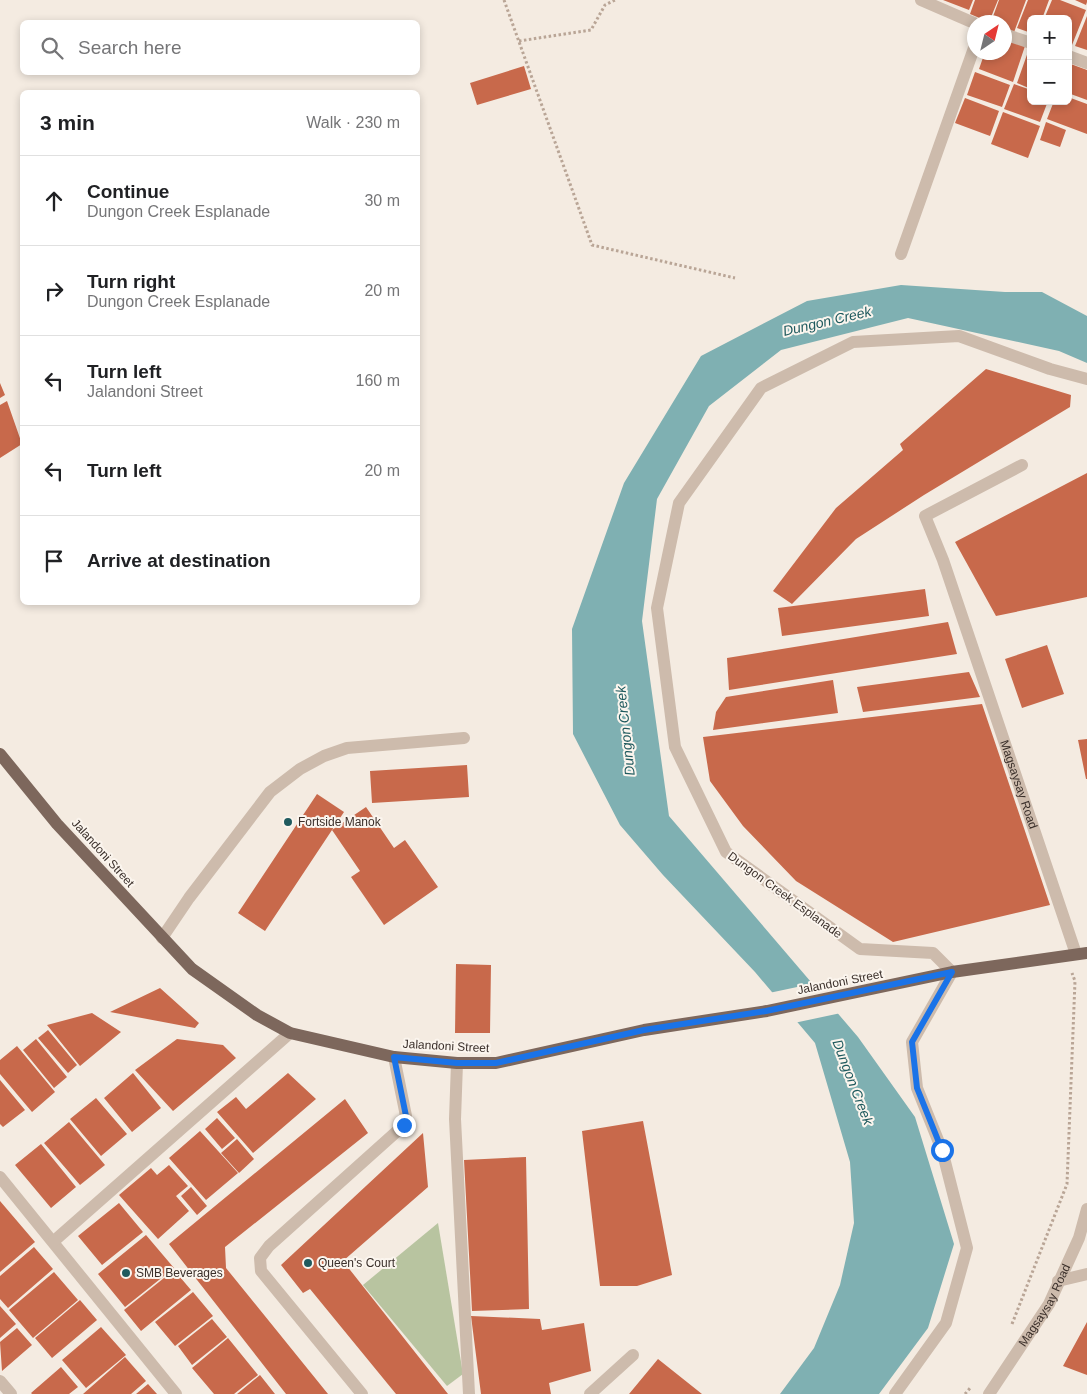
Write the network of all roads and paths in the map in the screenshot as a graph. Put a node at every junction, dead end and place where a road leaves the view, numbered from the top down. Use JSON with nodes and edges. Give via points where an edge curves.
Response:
{"nodes":[{"id":1,"x":504,"y":0,"type":"edge"},
{"id":2,"x":615,"y":0,"type":"edge"},
{"id":3,"x":921,"y":0,"type":"edge"},
{"id":4,"x":967,"y":20,"type":"edge"},
{"id":5,"x":1012,"y":37,"type":"edge"},
{"id":6,"x":519,"y":41,"type":"junction"},
{"id":7,"x":1027,"y":42,"type":"edge"},
{"id":8,"x":1072,"y":57,"type":"edge"},
{"id":9,"x":970,"y":60,"type":"edge"},
{"id":10,"x":1087,"y":63,"type":"edge"},
{"id":11,"x":901,"y":254,"type":"dead end"},
{"id":12,"x":735,"y":278,"type":"dead end"},
{"id":13,"x":1087,"y":379,"type":"edge"},
{"id":14,"x":1022,"y":465,"type":"dead end"},
{"id":15,"x":464,"y":738,"type":"dead end"},
{"id":16,"x":0,"y":754,"type":"edge"},
{"id":17,"x":162,"y":938,"type":"junction"},
{"id":18,"x":1077,"y":954,"type":"edge"},
{"id":19,"x":952,"y":972,"type":"junction"},
{"id":20,"x":290,"y":1033,"type":"junction"},
{"id":21,"x":394,"y":1057,"type":"junction"},
{"id":22,"x":457,"y":1063,"type":"junction"},
{"id":23,"x":2,"y":1185,"type":"edge"},
{"id":24,"x":1087,"y":1209,"type":"edge"},
{"id":25,"x":54,"y":1241,"type":"junction"},
{"id":26,"x":1087,"y":1274,"type":"edge"},
{"id":27,"x":1058,"y":1281,"type":"junction"},
{"id":28,"x":1011,"y":1325,"type":"dead end"},
{"id":29,"x":633,"y":1355,"type":"dead end"},
{"id":30,"x":977,"y":1380,"type":"dead end"},
{"id":31,"x":0,"y":1381,"type":"edge"},
{"id":32,"x":11,"y":1394,"type":"edge"},
{"id":33,"x":176,"y":1394,"type":"edge"},
{"id":34,"x":362,"y":1394,"type":"edge"},
{"id":35,"x":469,"y":1394,"type":"edge"},
{"id":36,"x":590,"y":1394,"type":"edge"},
{"id":37,"x":894,"y":1394,"type":"edge"},
{"id":38,"x":965,"y":1394,"type":"edge"},
{"id":39,"x":989,"y":1394,"type":"edge"}],
"edges":[{"from":1,"to":6,"type":"path"},
{"from":2,"to":6,"type":"path","via":[[605,5],[591,30]]},
{"from":3,"to":4,"type":"street"},
{"from":5,"to":7,"type":"street"},
{"from":6,"to":12,"type":"path","via":[[592,245]]},
{"from":8,"to":10,"type":"street"},
{"from":9,"to":11,"type":"street"},
{"from":13,"to":19,"type":"street","name":"Dungon Creek Esplanade","via":[[959,336],[853,342],[761,388],[679,503],[657,608],[675,747],[726,852],[860,949],[933,953]]},
{"from":14,"to":18,"type":"street","name":"Magsaysay Road","via":[[925,516],[943,560]]},
{"from":15,"to":17,"type":"street","via":[[347,748],[324,756],[300,770],[270,792]]},
{"from":16,"to":17,"type":"main road","name":"Jalandoni Street","via":[[58,824]]},
{"from":17,"to":20,"type":"main road","name":"Jalandoni Street","via":[[192,969],[257,1015]]},
{"from":18,"to":19,"type":"main road","name":"Jalandoni Street"},
{"from":18,"to":28,"type":"path","via":[[1067,1184]]},
{"from":19,"to":22,"type":"main road","name":"Jalandoni Street","via":[[766,1011],[644,1030],[496,1063]]},
{"from":19,"to":37,"type":"street","via":[[912,1042],[917,1088],[942,1150],[967,1248],[946,1323]]},
{"from":20,"to":21,"type":"main road","name":"Jalandoni Street"},
{"from":20,"to":25,"type":"street"},
{"from":21,"to":22,"type":"main road","name":"Jalandoni Street"},
{"from":21,"to":34,"type":"street","via":[[406,1116],[404,1125],[269,1246],[260,1258],[261,1271]]},
{"from":22,"to":35,"type":"street","via":[[455,1120]]},
{"from":23,"to":25,"type":"street"},
{"from":24,"to":27,"type":"street","name":"Magsaysay Road","via":[[1079,1238]]},
{"from":25,"to":33,"type":"street"},
{"from":26,"to":27,"type":"street"},
{"from":27,"to":39,"type":"street","name":"Magsaysay Road","via":[[1049,1304]]},
{"from":29,"to":36,"type":"street"},
{"from":30,"to":38,"type":"path"},
{"from":31,"to":32,"type":"street"}]}
